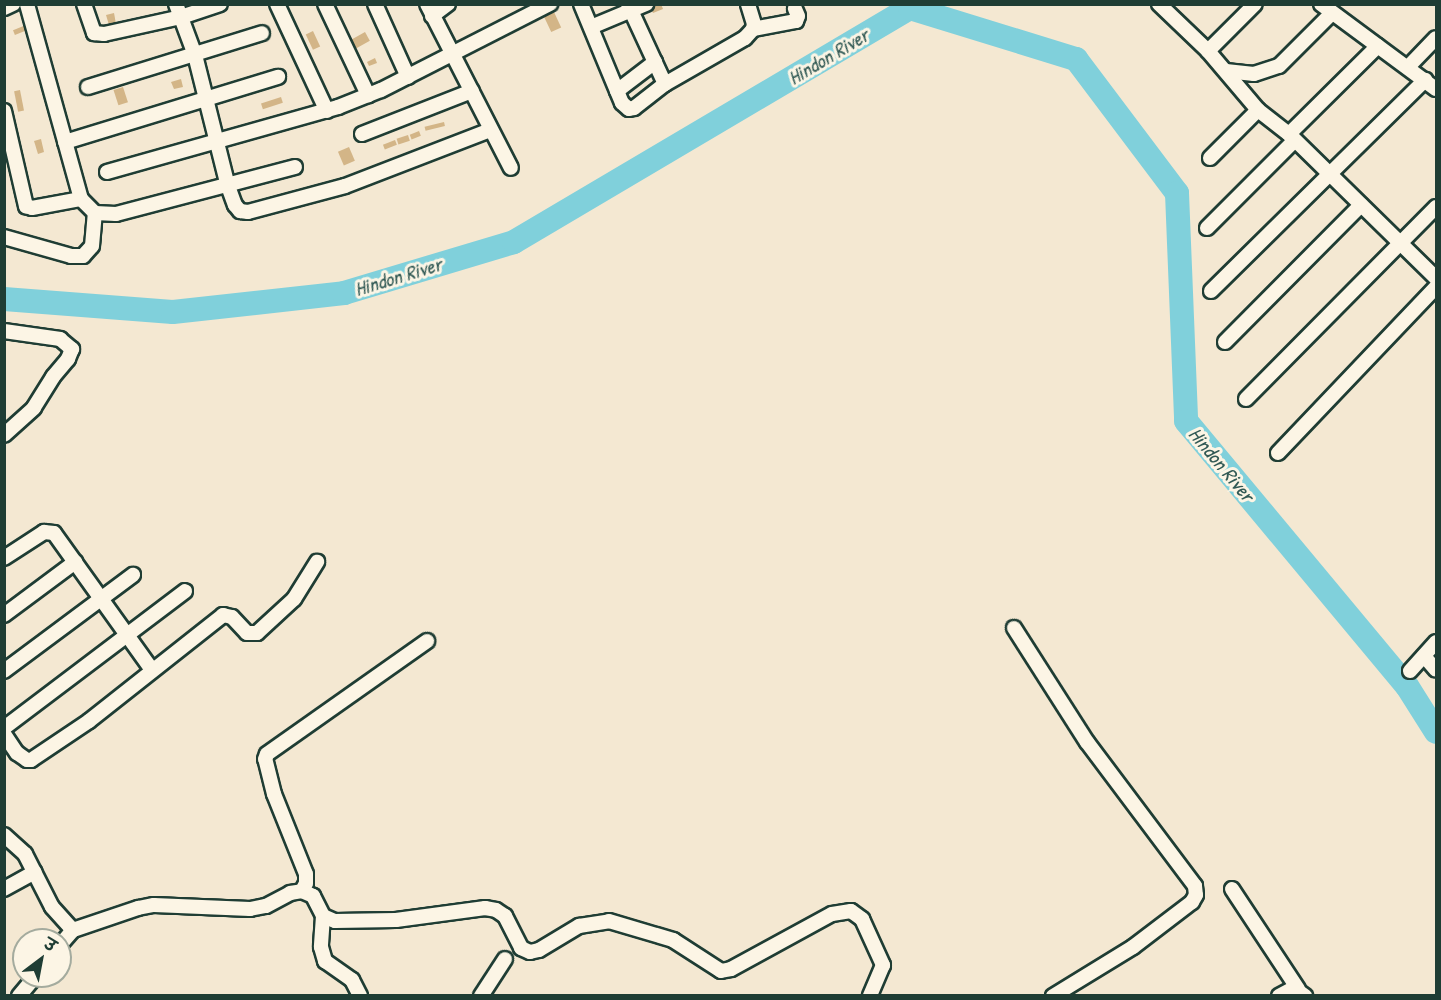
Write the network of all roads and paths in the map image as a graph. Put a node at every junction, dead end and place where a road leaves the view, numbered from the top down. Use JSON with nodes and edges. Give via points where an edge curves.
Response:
{"nodes":[{"id":1,"x":13,"y":4,"type":"edge"},
{"id":2,"x":27,"y":4,"type":"edge"},
{"id":3,"x":84,"y":4,"type":"edge"},
{"id":4,"x":220,"y":4,"type":"edge"},
{"id":5,"x":277,"y":4,"type":"edge"},
{"id":6,"x":325,"y":4,"type":"edge"},
{"id":7,"x":375,"y":4,"type":"edge"},
{"id":8,"x":448,"y":4,"type":"edge"},
{"id":9,"x":550,"y":4,"type":"edge"},
{"id":10,"x":581,"y":4,"type":"edge"},
{"id":11,"x":646,"y":4,"type":"edge"},
{"id":12,"x":748,"y":4,"type":"edge"},
{"id":13,"x":1159,"y":4,"type":"edge"},
{"id":14,"x":1255,"y":4,"type":"edge"},
{"id":15,"x":1321,"y":4,"type":"edge"},
{"id":16,"x":4,"y":8,"type":"edge"},
{"id":17,"x":630,"y":8,"type":"edge"},
{"id":18,"x":795,"y":9,"type":"dead end"},
{"id":19,"x":430,"y":10,"type":"edge"},
{"id":20,"x":178,"y":11,"type":"edge"},
{"id":21,"x":1332,"y":13,"type":"junction"},
{"id":22,"x":591,"y":27,"type":"junction"},
{"id":23,"x":753,"y":29,"type":"junction"},
{"id":24,"x":262,"y":33,"type":"dead end"},
{"id":25,"x":1437,"y":38,"type":"edge"},
{"id":26,"x":1378,"y":46,"type":"junction"},
{"id":27,"x":1208,"y":51,"type":"junction"},
{"id":28,"x":454,"y":53,"type":"junction"},
{"id":29,"x":195,"y":55,"type":"junction"},
{"id":30,"x":655,"y":62,"type":"junction"},
{"id":31,"x":1408,"y":67,"type":"junction"},
{"id":32,"x":1226,"y":71,"type":"junction"},
{"id":33,"x":278,"y":77,"type":"dead end"},
{"id":34,"x":408,"y":77,"type":"junction"},
{"id":35,"x":1425,"y":80,"type":"junction"},
{"id":36,"x":665,"y":84,"type":"junction"},
{"id":37,"x":88,"y":87,"type":"dead end"},
{"id":38,"x":1437,"y":89,"type":"edge"},
{"id":39,"x":472,"y":91,"type":"junction"},
{"id":40,"x":617,"y":91,"type":"junction"},
{"id":41,"x":368,"y":95,"type":"junction"},
{"id":42,"x":207,"y":97,"type":"junction"},
{"id":43,"x":1258,"y":110,"type":"junction"},
{"id":44,"x":4,"y":111,"type":"edge"},
{"id":45,"x":327,"y":111,"type":"junction"},
{"id":46,"x":490,"y":130,"type":"junction"},
{"id":47,"x":362,"y":134,"type":"dead end"},
{"id":48,"x":1292,"y":137,"type":"junction"},
{"id":49,"x":65,"y":142,"type":"junction"},
{"id":50,"x":218,"y":143,"type":"junction"},
{"id":51,"x":1210,"y":158,"type":"dead end"},
{"id":52,"x":295,"y":166,"type":"dead end"},
{"id":53,"x":511,"y":168,"type":"dead end"},
{"id":54,"x":107,"y":172,"type":"dead end"},
{"id":55,"x":1330,"y":172,"type":"junction"},
{"id":56,"x":228,"y":186,"type":"junction"},
{"id":57,"x":81,"y":199,"type":"junction"},
{"id":58,"x":1361,"y":204,"type":"junction"},
{"id":59,"x":1437,"y":207,"type":"edge"},
{"id":60,"x":95,"y":213,"type":"junction"},
{"id":61,"x":1207,"y":228,"type":"dead end"},
{"id":62,"x":4,"y":237,"type":"edge"},
{"id":63,"x":1401,"y":244,"type":"junction"},
{"id":64,"x":1437,"y":278,"type":"edge"},
{"id":65,"x":1437,"y":287,"type":"edge"},
{"id":66,"x":1211,"y":291,"type":"dead end"},
{"id":67,"x":4,"y":331,"type":"edge"},
{"id":68,"x":1225,"y":342,"type":"dead end"},
{"id":69,"x":1246,"y":399,"type":"dead end"},
{"id":70,"x":4,"y":435,"type":"edge"},
{"id":71,"x":1278,"y":453,"type":"dead end"},
{"id":72,"x":4,"y":558,"type":"edge"},
{"id":73,"x":75,"y":562,"type":"junction"},
{"id":74,"x":317,"y":562,"type":"dead end"},
{"id":75,"x":133,"y":575,"type":"dead end"},
{"id":76,"x":185,"y":591,"type":"dead end"},
{"id":77,"x":102,"y":598,"type":"junction"},
{"id":78,"x":4,"y":615,"type":"edge"},
{"id":79,"x":1014,"y":628,"type":"dead end"},
{"id":80,"x":127,"y":634,"type":"junction"},
{"id":81,"x":427,"y":641,"type":"dead end"},
{"id":82,"x":1437,"y":642,"type":"edge"},
{"id":83,"x":1424,"y":656,"type":"junction"},
{"id":84,"x":4,"y":670,"type":"edge"},
{"id":85,"x":152,"y":670,"type":"junction"},
{"id":86,"x":1437,"y":670,"type":"edge"},
{"id":87,"x":1410,"y":671,"type":"dead end"},
{"id":88,"x":4,"y":728,"type":"edge"},
{"id":89,"x":4,"y":734,"type":"edge"},
{"id":90,"x":6,"y":839,"type":"edge"},
{"id":91,"x":35,"y":872,"type":"junction"},
{"id":92,"x":4,"y":889,"type":"edge"},
{"id":93,"x":1232,"y":889,"type":"dead end"},
{"id":94,"x":302,"y":891,"type":"junction"},
{"id":95,"x":323,"y":916,"type":"junction"},
{"id":96,"x":73,"y":930,"type":"joint"},
{"id":97,"x":505,"y":959,"type":"dead end"},
{"id":98,"x":1301,"y":992,"type":"edge"},
{"id":99,"x":360,"y":996,"type":"edge"},
{"id":100,"x":481,"y":996,"type":"edge"},
{"id":101,"x":870,"y":996,"type":"edge"},
{"id":102,"x":1053,"y":996,"type":"edge"},
{"id":103,"x":1279,"y":996,"type":"edge"}],
"edges":[{"from":1,"to":16,"type":"street"},
{"from":2,"to":49,"type":"street"},
{"from":3,"to":20,"type":"street","via":[[94,33],[104,34]]},
{"from":4,"to":20,"type":"street"},
{"from":5,"to":45,"type":"street"},
{"from":6,"to":41,"type":"street"},
{"from":7,"to":34,"type":"street"},
{"from":8,"to":19,"type":"street"},
{"from":9,"to":28,"type":"street"},
{"from":10,"to":22,"type":"street"},
{"from":11,"to":17,"type":"street"},
{"from":12,"to":23,"type":"street"},
{"from":13,"to":27,"type":"street"},
{"from":14,"to":27,"type":"street"},
{"from":15,"to":21,"type":"street"},
{"from":17,"to":22,"type":"street"},
{"from":17,"to":30,"type":"street"},
{"from":18,"to":23,"type":"street","via":[[796,21]]},
{"from":19,"to":28,"type":"street"},
{"from":20,"to":29,"type":"street"},
{"from":21,"to":26,"type":"street"},
{"from":21,"to":32,"type":"street","via":[[1279,66],[1254,74]]},
{"from":22,"to":40,"type":"street"},
{"from":23,"to":36,"type":"street","via":[[745,38]]},
{"from":24,"to":29,"type":"street"},
{"from":25,"to":31,"type":"street"},
{"from":26,"to":31,"type":"street"},
{"from":26,"to":48,"type":"street"},
{"from":27,"to":32,"type":"street"},
{"from":28,"to":34,"type":"street"},
{"from":28,"to":39,"type":"street"},
{"from":29,"to":37,"type":"street"},
{"from":29,"to":42,"type":"street"},
{"from":30,"to":36,"type":"street"},
{"from":30,"to":40,"type":"street"},
{"from":31,"to":35,"type":"street"},
{"from":32,"to":43,"type":"street"},
{"from":33,"to":42,"type":"street"},
{"from":34,"to":41,"type":"street"},
{"from":35,"to":38,"type":"street"},
{"from":35,"to":55,"type":"street"},
{"from":36,"to":40,"type":"street","via":[[629,109]]},
{"from":39,"to":46,"type":"street"},
{"from":39,"to":47,"type":"street"},
{"from":41,"to":45,"type":"street"},
{"from":42,"to":49,"type":"street"},
{"from":42,"to":50,"type":"street"},
{"from":43,"to":48,"type":"street"},
{"from":43,"to":51,"type":"street"},
{"from":44,"to":57,"type":"street","via":[[26,206]]},
{"from":45,"to":50,"type":"street"},
{"from":46,"to":53,"type":"street"},
{"from":46,"to":56,"type":"street","via":[[345,186],[248,212],[235,205]]},
{"from":48,"to":55,"type":"street"},
{"from":48,"to":61,"type":"street"},
{"from":49,"to":57,"type":"street"},
{"from":50,"to":54,"type":"street"},
{"from":50,"to":56,"type":"street"},
{"from":52,"to":56,"type":"street"},
{"from":55,"to":58,"type":"street"},
{"from":55,"to":66,"type":"street"},
{"from":56,"to":60,"type":"street","via":[[116,214]]},
{"from":57,"to":60,"type":"street"},
{"from":58,"to":63,"type":"street"},
{"from":58,"to":68,"type":"street"},
{"from":59,"to":63,"type":"street"},
{"from":60,"to":62,"type":"street","via":[[92,246],[84,256],[70,256]]},
{"from":63,"to":64,"type":"street"},
{"from":63,"to":69,"type":"street"},
{"from":65,"to":71,"type":"street"},
{"from":67,"to":70,"type":"street","via":[[60,339],[70,345],[72,353],[34,408]]},
{"from":72,"to":73,"type":"street","via":[[50,530]]},
{"from":73,"to":77,"type":"street"},
{"from":73,"to":78,"type":"street"},
{"from":74,"to":85,"type":"street","via":[[294,599],[257,633],[248,633],[232,617],[223,615]]},
{"from":75,"to":77,"type":"street"},
{"from":76,"to":80,"type":"street"},
{"from":77,"to":80,"type":"street"},
{"from":77,"to":84,"type":"street"},
{"from":79,"to":102,"type":"street","via":[[1087,742],[1195,886],[1196,895],[1192,903],[1132,947]]},
{"from":80,"to":85,"type":"street"},
{"from":80,"to":88,"type":"street"},
{"from":81,"to":94,"type":"street","via":[[267,754],[268,775],[306,874]]},
{"from":82,"to":83,"type":"street"},
{"from":83,"to":86,"type":"street"},
{"from":83,"to":87,"type":"street"},
{"from":85,"to":89,"type":"street","via":[[31,760],[17,753]]},
{"from":90,"to":91,"type":"street","via":[[25,854]]},
{"from":91,"to":92,"type":"street"},
{"from":91,"to":96,"type":"street","via":[[57,914]]},
{"from":93,"to":98,"type":"street"},
{"from":94,"to":95,"type":"street","via":[[313,896]]},
{"from":94,"to":96,"type":"street","via":[[250,909],[154,905]]},
{"from":95,"to":99,"type":"street","via":[[321,947],[325,961],[352,980]]},
{"from":95,"to":101,"type":"street","via":[[335,921],[396,920],[485,908],[505,916],[521,948],[530,952],[579,926],[609,921],[673,940],[721,971],[832,914],[851,911],[862,919],[884,965]]},
{"from":97,"to":100,"type":"street"},
{"from":98,"to":103,"type":"street"}]}
